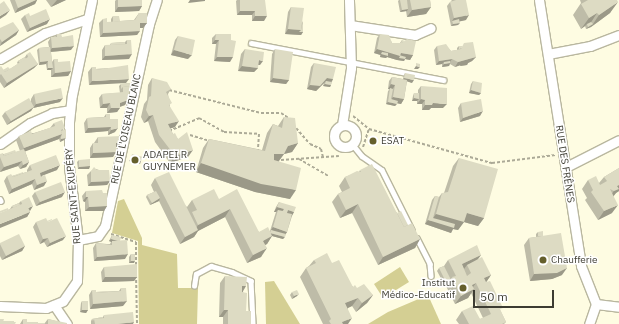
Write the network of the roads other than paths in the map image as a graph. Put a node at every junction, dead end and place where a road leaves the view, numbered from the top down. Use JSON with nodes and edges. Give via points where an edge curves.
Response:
{"nodes":[{"id":1,"x":92,"y":0,"type":"edge"},
{"id":2,"x":157,"y":0,"type":"edge"},
{"id":3,"x":349,"y":0,"type":"edge"},
{"id":4,"x":539,"y":0,"type":"edge"},
{"id":5,"x":87,"y":19,"type":"junction"},
{"id":6,"x":350,"y":25,"type":"junction"},
{"id":7,"x":431,"y":28,"type":"dead end"},
{"id":8,"x":619,"y":35,"type":"edge"},
{"id":9,"x":251,"y":42,"type":"dead end"},
{"id":10,"x":548,"y":54,"type":"junction"},
{"id":11,"x":0,"y":59,"type":"edge"},
{"id":12,"x":351,"y":63,"type":"junction"},
{"id":13,"x":443,"y":80,"type":"dead end"},
{"id":14,"x":70,"y":110,"type":"junction"},
{"id":15,"x":342,"y":121,"type":"junction"},
{"id":16,"x":619,"y":140,"type":"edge"},
{"id":17,"x":0,"y":144,"type":"edge"},
{"id":18,"x":353,"y":145,"type":"junction"},
{"id":19,"x":566,"y":167,"type":"junction"},
{"id":20,"x":78,"y":240,"type":"junction"},
{"id":21,"x":431,"y":276,"type":"dead end"},
{"id":22,"x":194,"y":286,"type":"dead end"},
{"id":23,"x":596,"y":304,"type":"junction"},
{"id":24,"x":54,"y":305,"type":"junction"},
{"id":25,"x":0,"y":306,"type":"edge"},
{"id":26,"x":619,"y":308,"type":"edge"},
{"id":27,"x":67,"y":324,"type":"edge"},
{"id":28,"x":253,"y":324,"type":"edge"},
{"id":29,"x":589,"y":324,"type":"edge"}],
"edges":[{"from":1,"to":5,"type":"street","name":"RUE SAINT-EXUPÉRY"},
{"from":2,"to":20,"type":"street","name":"RUE DE L'OISEAU BLANC","via":[[149,24],[103,232],[98,236]]},
{"from":3,"to":6,"type":"street"},
{"from":4,"to":10,"type":"street","name":"RUE DES FRÊNES"},
{"from":5,"to":11,"type":"street","via":[[45,33]]},
{"from":5,"to":14,"type":"street","name":"RUE SAINT-EXUPÉRY"},
{"from":6,"to":7,"type":"street","via":[[415,35]]},
{"from":6,"to":12,"type":"street"},
{"from":8,"to":10,"type":"street","via":[[590,46]]},
{"from":9,"to":12,"type":"lane"},
{"from":10,"to":19,"type":"street","name":"RUE DES FRÊNES"},
{"from":12,"to":13,"type":"lane"},
{"from":12,"to":15,"type":"street"},
{"from":14,"to":17,"type":"street","via":[[52,113],[30,123]]},
{"from":14,"to":20,"type":"street","name":"RUE SAINT-EXUPÉRY","via":[[69,167]]},
{"from":15,"to":18,"type":"street","via":[[355,130],[357,137]]},
{"from":15,"to":18,"type":"street","via":[[334,134],[335,141],[343,147]]},
{"from":16,"to":19,"type":"street"},
{"from":18,"to":21,"type":"lane","via":[[359,153],[382,170],[430,264]]},
{"from":19,"to":23,"type":"street","name":"RUE DES FRÊNES","via":[[581,266]]},
{"from":20,"to":24,"type":"street","name":"RUE SAINT-EXUPÉRY","via":[[77,281],[69,296]]},
{"from":22,"to":28,"type":"lane","via":[[196,274],[211,266],[232,272],[251,282]]},
{"from":23,"to":26,"type":"street"},
{"from":23,"to":29,"type":"street"},
{"from":24,"to":25,"type":"street","name":"RUE SAINT-EXUPÉRY","via":[[36,309]]},
{"from":24,"to":27,"type":"street"}]}
